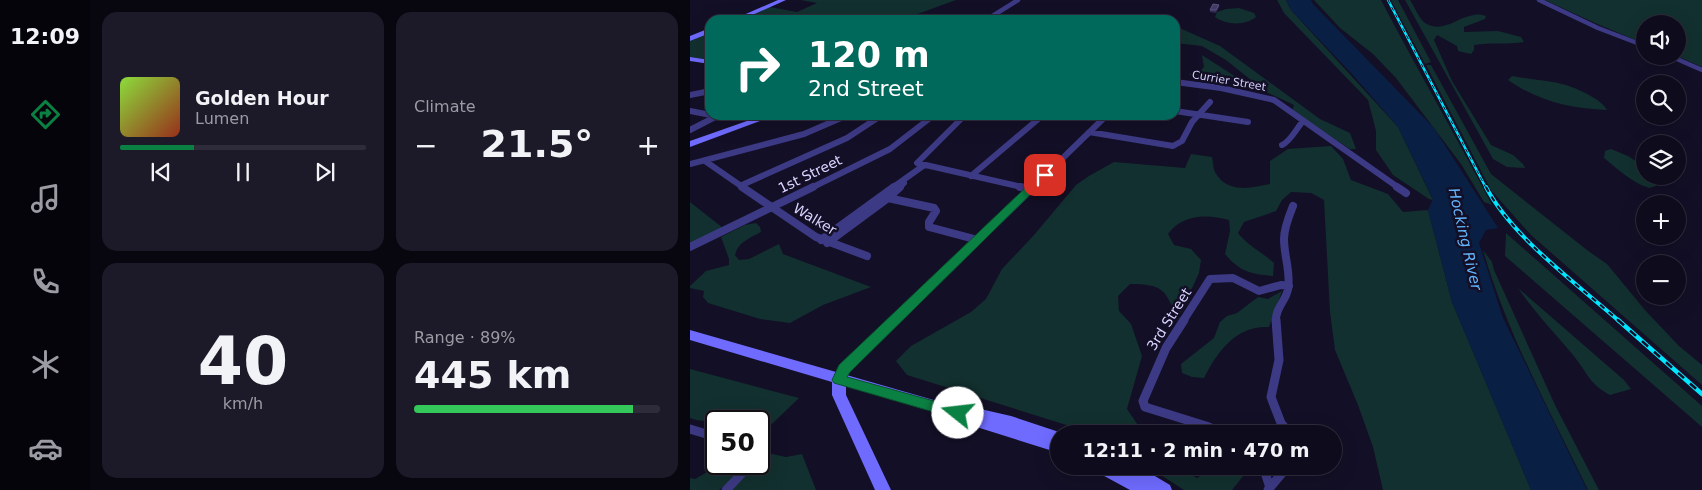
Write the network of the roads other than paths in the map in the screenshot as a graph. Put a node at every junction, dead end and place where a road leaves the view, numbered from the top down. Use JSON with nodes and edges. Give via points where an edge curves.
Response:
{"nodes":[{"id":1,"x":783,"y":0,"type":"edge"},
{"id":2,"x":1018,"y":0,"type":"edge"},
{"id":3,"x":1539,"y":0,"type":"edge"},
{"id":4,"x":747,"y":15,"type":"edge"},
{"id":5,"x":994,"y":15,"type":"edge"},
{"id":6,"x":705,"y":32,"type":"edge"},
{"id":7,"x":690,"y":38,"type":"edge"},
{"id":8,"x":1636,"y":43,"type":"edge"},
{"id":9,"x":690,"y":59,"type":"edge"},
{"id":10,"x":705,"y":61,"type":"edge"},
{"id":11,"x":1686,"y":63,"type":"edge"},
{"id":12,"x":1702,"y":70,"type":"edge"},
{"id":13,"x":1180,"y":83,"type":"edge"},
{"id":14,"x":705,"y":92,"type":"edge"},
{"id":15,"x":690,"y":94,"type":"edge"},
{"id":16,"x":1210,"y":102,"type":"dead end"},
{"id":17,"x":690,"y":111,"type":"edge"},
{"id":18,"x":1180,"y":112,"type":"edge"},
{"id":19,"x":705,"y":114,"type":"edge"},
{"id":20,"x":1199,"y":114,"type":"junction"},
{"id":21,"x":710,"y":120,"type":"edge"},
{"id":22,"x":758,"y":120,"type":"edge"},
{"id":23,"x":836,"y":120,"type":"edge"},
{"id":24,"x":875,"y":120,"type":"edge"},
{"id":25,"x":928,"y":120,"type":"edge"},
{"id":26,"x":960,"y":120,"type":"edge"},
{"id":27,"x":1037,"y":120,"type":"edge"},
{"id":28,"x":1102,"y":120,"type":"edge"},
{"id":29,"x":1303,"y":121,"type":"junction"},
{"id":30,"x":1248,"y":122,"type":"dead end"},
{"id":31,"x":690,"y":130,"type":"edge"},
{"id":32,"x":1089,"y":132,"type":"junction"},
{"id":33,"x":690,"y":144,"type":"edge"},
{"id":34,"x":1282,"y":146,"type":"dead end"},
{"id":35,"x":705,"y":161,"type":"junction"},
{"id":36,"x":690,"y":164,"type":"edge"},
{"id":37,"x":923,"y":166,"type":"junction"},
{"id":38,"x":971,"y":176,"type":"junction"},
{"id":39,"x":903,"y":181,"type":"junction"},
{"id":40,"x":742,"y":186,"type":"junction"},
{"id":41,"x":1031,"y":189,"type":"junction"},
{"id":42,"x":1406,"y":192,"type":"dead end"},
{"id":43,"x":888,"y":198,"type":"junction"},
{"id":44,"x":1293,"y":206,"type":"dead end"},
{"id":45,"x":772,"y":207,"type":"junction"},
{"id":46,"x":978,"y":240,"type":"junction"},
{"id":47,"x":824,"y":242,"type":"junction"},
{"id":48,"x":690,"y":246,"type":"edge"},
{"id":49,"x":868,"y":256,"type":"dead end"},
{"id":50,"x":1290,"y":286,"type":"junction"},
{"id":51,"x":690,"y":335,"type":"edge"},
{"id":52,"x":839,"y":380,"type":"junction"},
{"id":53,"x":958,"y":413,"type":"junction"},
{"id":54,"x":1200,"y":425,"type":"edge"},
{"id":55,"x":1283,"y":425,"type":"edge"},
{"id":56,"x":690,"y":429,"type":"edge"},
{"id":57,"x":705,"y":434,"type":"edge"},
{"id":58,"x":1050,"y":435,"type":"edge"},
{"id":59,"x":1050,"y":445,"type":"edge"},
{"id":60,"x":740,"y":475,"type":"edge"},
{"id":61,"x":1118,"y":475,"type":"edge"},
{"id":62,"x":1139,"y":475,"type":"edge"},
{"id":63,"x":1265,"y":475,"type":"edge"},
{"id":64,"x":1281,"y":475,"type":"edge"},
{"id":65,"x":1269,"y":489,"type":"edge"},
{"id":66,"x":726,"y":490,"type":"edge"},
{"id":67,"x":883,"y":490,"type":"edge"},
{"id":68,"x":1145,"y":490,"type":"edge"},
{"id":69,"x":1164,"y":490,"type":"edge"}],
"edges":[{"from":1,"to":4,"type":"main road"},
{"from":2,"to":5,"type":"street"},
{"from":3,"to":8,"type":"street"},
{"from":6,"to":7,"type":"main road"},
{"from":9,"to":10,"type":"main road"},
{"from":11,"to":12,"type":"street"},
{"from":13,"to":29,"type":"street","name":"Currier Street","via":[[1268,98]]},
{"from":14,"to":15,"type":"street"},
{"from":16,"to":20,"type":"street"},
{"from":17,"to":19,"type":"street"},
{"from":18,"to":20,"type":"street"},
{"from":20,"to":30,"type":"street"},
{"from":20,"to":32,"type":"street","via":[[1180,143],[1174,146]]},
{"from":21,"to":31,"type":"street"},
{"from":22,"to":33,"type":"main road"},
{"from":23,"to":35,"type":"street","via":[[804,134]]},
{"from":24,"to":40,"type":"street","via":[[848,138]]},
{"from":25,"to":45,"type":"street","name":"1st Street","via":[[890,149]]},
{"from":26,"to":37,"type":"street","via":[[918,160],[917,163]]},
{"from":27,"to":38,"type":"street"},
{"from":28,"to":32,"type":"street"},
{"from":29,"to":34,"type":"street"},
{"from":29,"to":42,"type":"street","name":"Currier Street"},
{"from":32,"to":41,"type":"street"},
{"from":35,"to":36,"type":"street"},
{"from":35,"to":40,"type":"street","name":"Walker"},
{"from":37,"to":38,"type":"street"},
{"from":37,"to":39,"type":"street"},
{"from":38,"to":41,"type":"street"},
{"from":39,"to":43,"type":"street"},
{"from":39,"to":47,"type":"street","via":[[889,188]]},
{"from":40,"to":45,"type":"street","name":"Walker"},
{"from":41,"to":46,"type":"street"},
{"from":43,"to":46,"type":"street","via":[[934,208],[936,211],[928,223],[929,227]]},
{"from":43,"to":47,"type":"street"},
{"from":44,"to":50,"type":"street","via":[[1284,239]]},
{"from":45,"to":47,"type":"street","name":"Walker"},
{"from":45,"to":48,"type":"street","name":"1st Street"},
{"from":46,"to":52,"type":"street","via":[[842,371]]},
{"from":47,"to":49,"type":"street","name":"Walker"},
{"from":50,"to":54,"type":"street","name":"3rd Street","via":[[1259,291],[1233,278],[1210,279],[1166,348],[1143,397],[1150,410]]},
{"from":50,"to":55,"type":"street","via":[[1276,316],[1279,360],[1271,397]]},
{"from":51,"to":52,"type":"main road"},
{"from":52,"to":53,"type":"main road"},
{"from":52,"to":67,"type":"main road","via":[[839,395]]},
{"from":53,"to":58,"type":"main road","via":[[1011,422]]},
{"from":53,"to":59,"type":"main road"},
{"from":56,"to":57,"type":"street"},
{"from":60,"to":66,"type":"street"},
{"from":61,"to":68,"type":"main road"},
{"from":62,"to":69,"type":"main road"},
{"from":63,"to":65,"type":"street"},
{"from":64,"to":65,"type":"street"}]}
